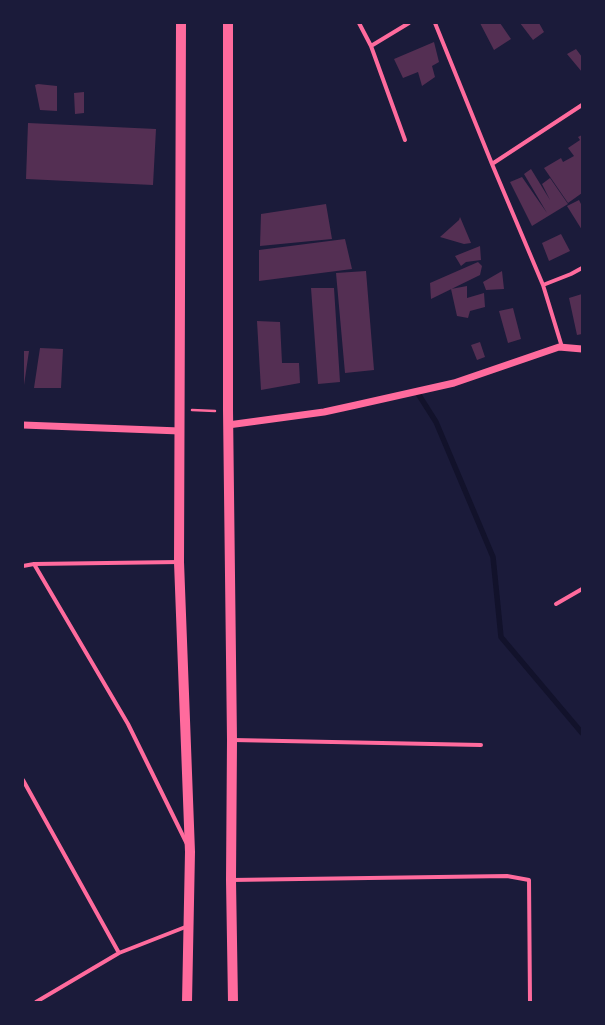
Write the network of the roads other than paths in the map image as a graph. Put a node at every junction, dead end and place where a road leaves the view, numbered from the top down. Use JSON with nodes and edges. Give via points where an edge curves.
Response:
{"nodes":[{"id":1,"x":180,"y":23,"type":"edge"},
{"id":2,"x":228,"y":23,"type":"edge"},
{"id":3,"x":359,"y":23,"type":"edge"},
{"id":4,"x":409,"y":23,"type":"edge"},
{"id":5,"x":435,"y":23,"type":"edge"},
{"id":6,"x":371,"y":46,"type":"junction"},
{"id":7,"x":582,"y":105,"type":"edge"},
{"id":8,"x":405,"y":140,"type":"dead end"},
{"id":9,"x":492,"y":164,"type":"junction"},
{"id":10,"x":582,"y":268,"type":"edge"},
{"id":11,"x":543,"y":285,"type":"junction"},
{"id":12,"x":562,"y":348,"type":"junction"},
{"id":13,"x":582,"y":349,"type":"edge"},
{"id":14,"x":23,"y":425,"type":"edge"},
{"id":15,"x":228,"y":425,"type":"junction"},
{"id":16,"x":180,"y":431,"type":"junction"},
{"id":17,"x":179,"y":562,"type":"junction"},
{"id":18,"x":34,"y":564,"type":"junction"},
{"id":19,"x":23,"y":566,"type":"edge"},
{"id":20,"x":582,"y":589,"type":"edge"},
{"id":21,"x":556,"y":604,"type":"dead end"},
{"id":22,"x":232,"y":740,"type":"junction"},
{"id":23,"x":481,"y":745,"type":"dead end"},
{"id":24,"x":23,"y":780,"type":"edge"},
{"id":25,"x":190,"y":852,"type":"junction"},
{"id":26,"x":231,"y":880,"type":"junction"},
{"id":27,"x":189,"y":926,"type":"junction"},
{"id":28,"x":119,"y":953,"type":"junction"},
{"id":29,"x":231,"y":1000,"type":"edge"},
{"id":30,"x":188,"y":1001,"type":"edge"},
{"id":31,"x":36,"y":1002,"type":"edge"},
{"id":32,"x":530,"y":1002,"type":"edge"}],
"edges":[{"from":1,"to":16,"type":"main road"},
{"from":2,"to":15,"type":"main road"},
{"from":3,"to":6,"type":"street"},
{"from":4,"to":6,"type":"street"},
{"from":5,"to":9,"type":"street"},
{"from":6,"to":8,"type":"street"},
{"from":7,"to":9,"type":"street"},
{"from":9,"to":11,"type":"street"},
{"from":10,"to":11,"type":"street"},
{"from":11,"to":12,"type":"street"},
{"from":12,"to":13,"type":"street"},
{"from":12,"to":15,"type":"street","via":[[454,383],[417,392],[324,412]]},
{"from":14,"to":16,"type":"street"},
{"from":15,"to":22,"type":"main road"},
{"from":16,"to":17,"type":"main road"},
{"from":17,"to":18,"type":"street"},
{"from":17,"to":25,"type":"main road"},
{"from":18,"to":19,"type":"street"},
{"from":18,"to":25,"type":"street","via":[[128,724]]},
{"from":20,"to":21,"type":"street"},
{"from":22,"to":23,"type":"street"},
{"from":22,"to":26,"type":"main road"},
{"from":24,"to":28,"type":"street"},
{"from":25,"to":27,"type":"main road"},
{"from":26,"to":29,"type":"main road"},
{"from":26,"to":32,"type":"street","via":[[507,876],[528,880]]},
{"from":27,"to":28,"type":"street"},
{"from":27,"to":30,"type":"main road"},
{"from":28,"to":31,"type":"street"}]}
